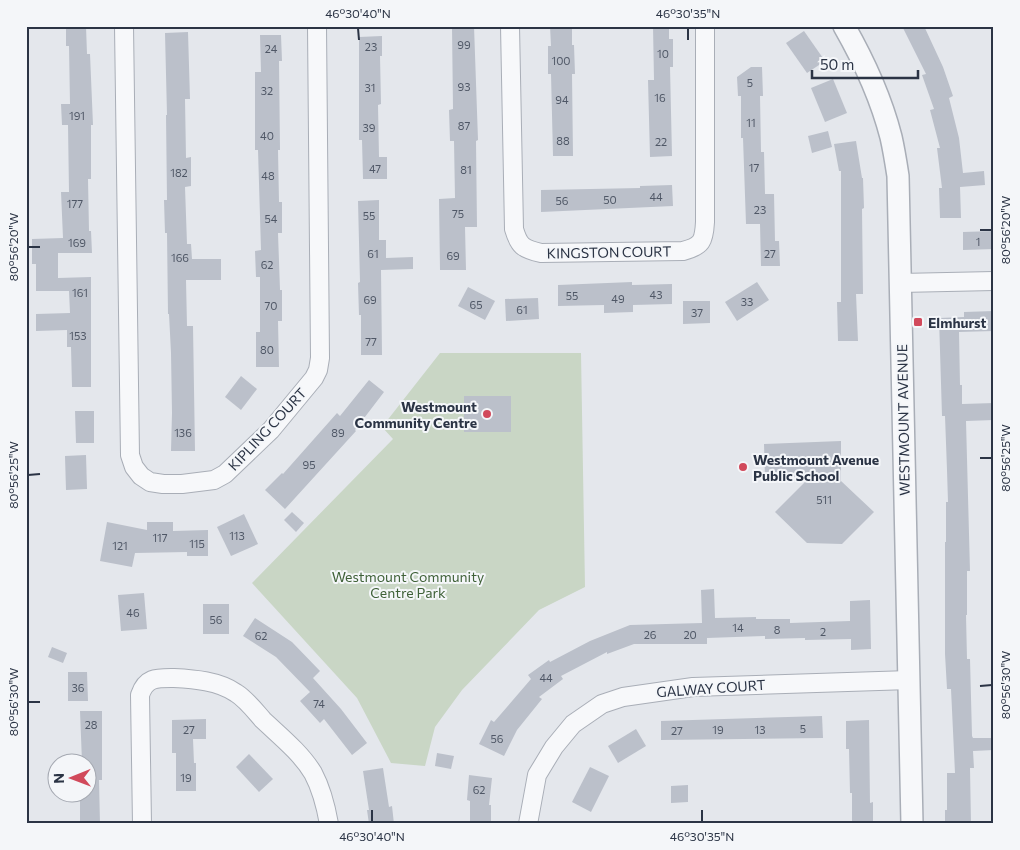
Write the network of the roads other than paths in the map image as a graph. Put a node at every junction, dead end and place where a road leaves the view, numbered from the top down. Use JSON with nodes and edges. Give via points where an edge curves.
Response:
{"nodes":[{"id":1,"x":124,"y":26,"type":"edge"},
{"id":2,"x":318,"y":26,"type":"edge"},
{"id":3,"x":510,"y":26,"type":"edge"},
{"id":4,"x":705,"y":26,"type":"edge"},
{"id":5,"x":844,"y":26,"type":"edge"},
{"id":6,"x":994,"y":281,"type":"edge"},
{"id":7,"x":900,"y":282,"type":"junction"},
{"id":8,"x":910,"y":680,"type":"junction"},
{"id":9,"x":142,"y":824,"type":"edge"},
{"id":10,"x":329,"y":824,"type":"edge"},
{"id":11,"x":528,"y":824,"type":"edge"},
{"id":12,"x":912,"y":824,"type":"edge"}],
"edges":[{"from":1,"to":2,"type":"street","name":"KIPLING COURT","via":[[130,455],[141,476],[150,482],[163,484],[203,482],[225,474],[271,430],[306,390],[318,370]]},
{"from":3,"to":4,"type":"street","name":"KINGSTON COURT","via":[[514,229],[518,243],[529,250],[545,253],[683,251],[695,248],[701,242],[705,222]]},
{"from":5,"to":7,"type":"street","name":"WESTMOUNT AVENUE","via":[[868,70],[891,138],[898,176]]},
{"from":6,"to":7,"type":"street"},
{"from":7,"to":8,"type":"street","name":"WESTMOUNT AVENUE"},
{"from":8,"to":11,"type":"street","name":"GALWAY COURT","via":[[693,687],[623,697],[602,704],[573,724],[554,747],[537,775]]},
{"from":8,"to":12,"type":"street","name":"WESTMOUNT AVENUE"},
{"from":9,"to":10,"type":"street","via":[[140,695],[150,680],[161,678],[193,679],[237,693],[312,772],[322,794]]}]}
